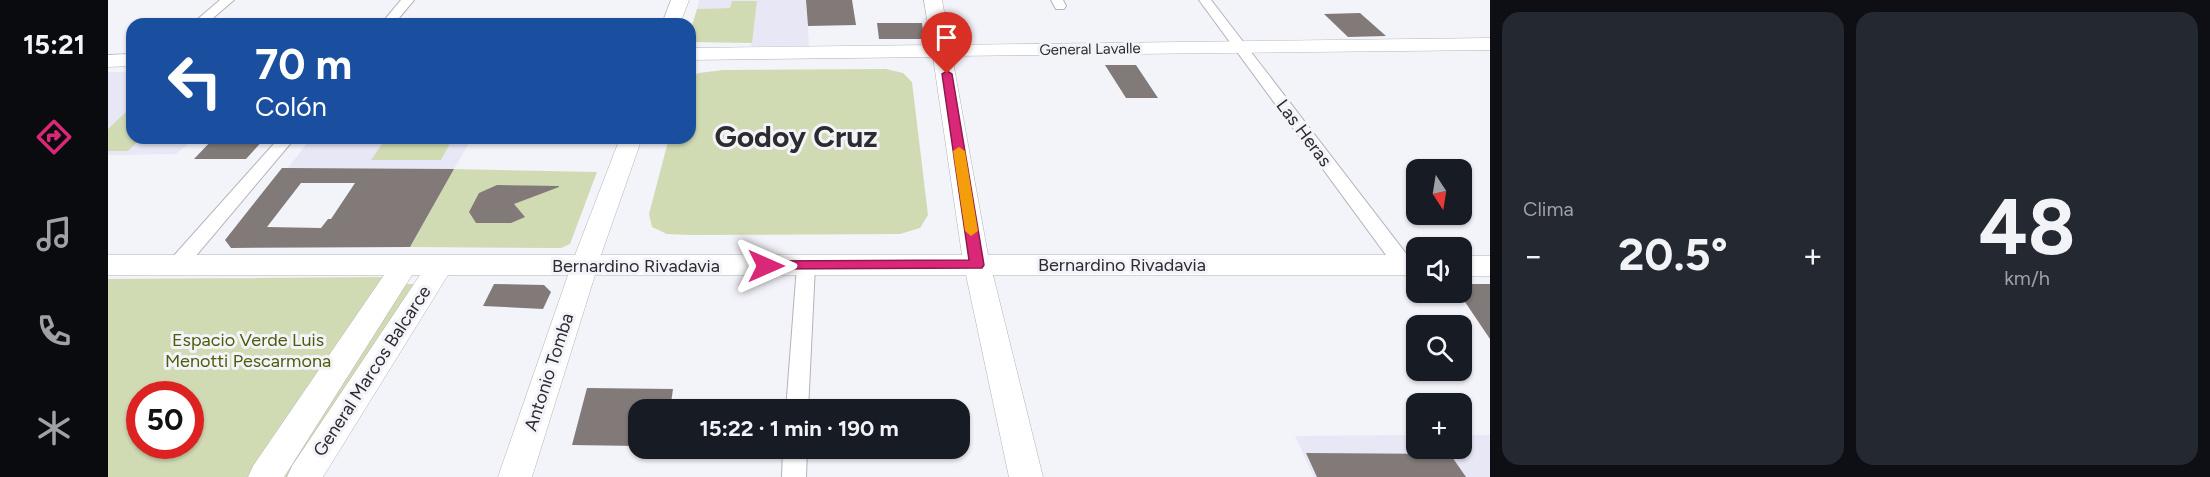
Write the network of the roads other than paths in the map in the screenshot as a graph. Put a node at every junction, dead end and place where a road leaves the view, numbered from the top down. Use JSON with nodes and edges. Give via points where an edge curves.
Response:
{"nodes":[{"id":1,"x":228,"y":0,"type":"edge"},
{"id":2,"x":408,"y":0,"type":"edge"},
{"id":3,"x":680,"y":0,"type":"edge"},
{"id":4,"x":933,"y":0,"type":"edge"},
{"id":5,"x":1205,"y":0,"type":"edge"},
{"id":6,"x":206,"y":18,"type":"edge"},
{"id":7,"x":392,"y":18,"type":"edge"},
{"id":8,"x":673,"y":18,"type":"edge"},
{"id":9,"x":1490,"y":44,"type":"edge"},
{"id":10,"x":1241,"y":47,"type":"junction"},
{"id":11,"x":943,"y":51,"type":"junction"},
{"id":12,"x":696,"y":54,"type":"edge"},
{"id":13,"x":126,"y":60,"type":"edge"},
{"id":14,"x":108,"y":61,"type":"edge"},
{"id":15,"x":282,"y":144,"type":"edge"},
{"id":16,"x":629,"y":144,"type":"edge"},
{"id":17,"x":1406,"y":260,"type":"edge"},
{"id":18,"x":108,"y":265,"type":"edge"},
{"id":19,"x":177,"y":265,"type":"junction"},
{"id":20,"x":977,"y":265,"type":"junction"},
{"id":21,"x":1406,"y":265,"type":"edge"},
{"id":22,"x":405,"y":266,"type":"junction"},
{"id":23,"x":440,"y":266,"type":"junction"},
{"id":24,"x":806,"y":266,"type":"junction"},
{"id":25,"x":1472,"y":266,"type":"edge"},
{"id":26,"x":1490,"y":266,"type":"edge"},
{"id":27,"x":584,"y":267,"type":"junction"},
{"id":28,"x":798,"y":399,"type":"edge"},
{"id":29,"x":795,"y":459,"type":"edge"},
{"id":30,"x":265,"y":477,"type":"edge"},
{"id":31,"x":304,"y":477,"type":"edge"},
{"id":32,"x":515,"y":477,"type":"edge"},
{"id":33,"x":794,"y":477,"type":"edge"},
{"id":34,"x":1026,"y":477,"type":"edge"}],
"edges":[{"from":1,"to":6,"type":"street"},
{"from":2,"to":7,"type":"street"},
{"from":3,"to":8,"type":"street"},
{"from":4,"to":11,"type":"street"},
{"from":5,"to":10,"type":"street","name":"Las Heras"},
{"from":9,"to":10,"type":"street","name":"General Lavalle"},
{"from":10,"to":11,"type":"street","name":"General Lavalle"},
{"from":10,"to":17,"type":"street","name":"Las Heras"},
{"from":11,"to":12,"type":"street","name":"General Lavalle"},
{"from":11,"to":20,"type":"street"},
{"from":13,"to":14,"type":"street"},
{"from":15,"to":19,"type":"street"},
{"from":16,"to":27,"type":"street","name":"Antonio Tomba"},
{"from":18,"to":19,"type":"street","name":"Bernardino Rivadavia"},
{"from":19,"to":22,"type":"street","name":"Bernardino Rivadavia"},
{"from":20,"to":21,"type":"street","name":"Bernardino Rivadavia"},
{"from":20,"to":24,"type":"street","name":"Bernardino Rivadavia"},
{"from":20,"to":34,"type":"street"},
{"from":22,"to":23,"type":"street","name":"Bernardino Rivadavia"},
{"from":22,"to":30,"type":"street","name":"General Marcos Balcarce"},
{"from":23,"to":27,"type":"street","name":"Bernardino Rivadavia"},
{"from":23,"to":31,"type":"street","name":"General Marcos Balcarce"},
{"from":24,"to":27,"type":"street","name":"Bernardino Rivadavia"},
{"from":24,"to":28,"type":"street"},
{"from":25,"to":26,"type":"street"},
{"from":27,"to":32,"type":"street","name":"Antonio Tomba"},
{"from":29,"to":33,"type":"street"}]}
